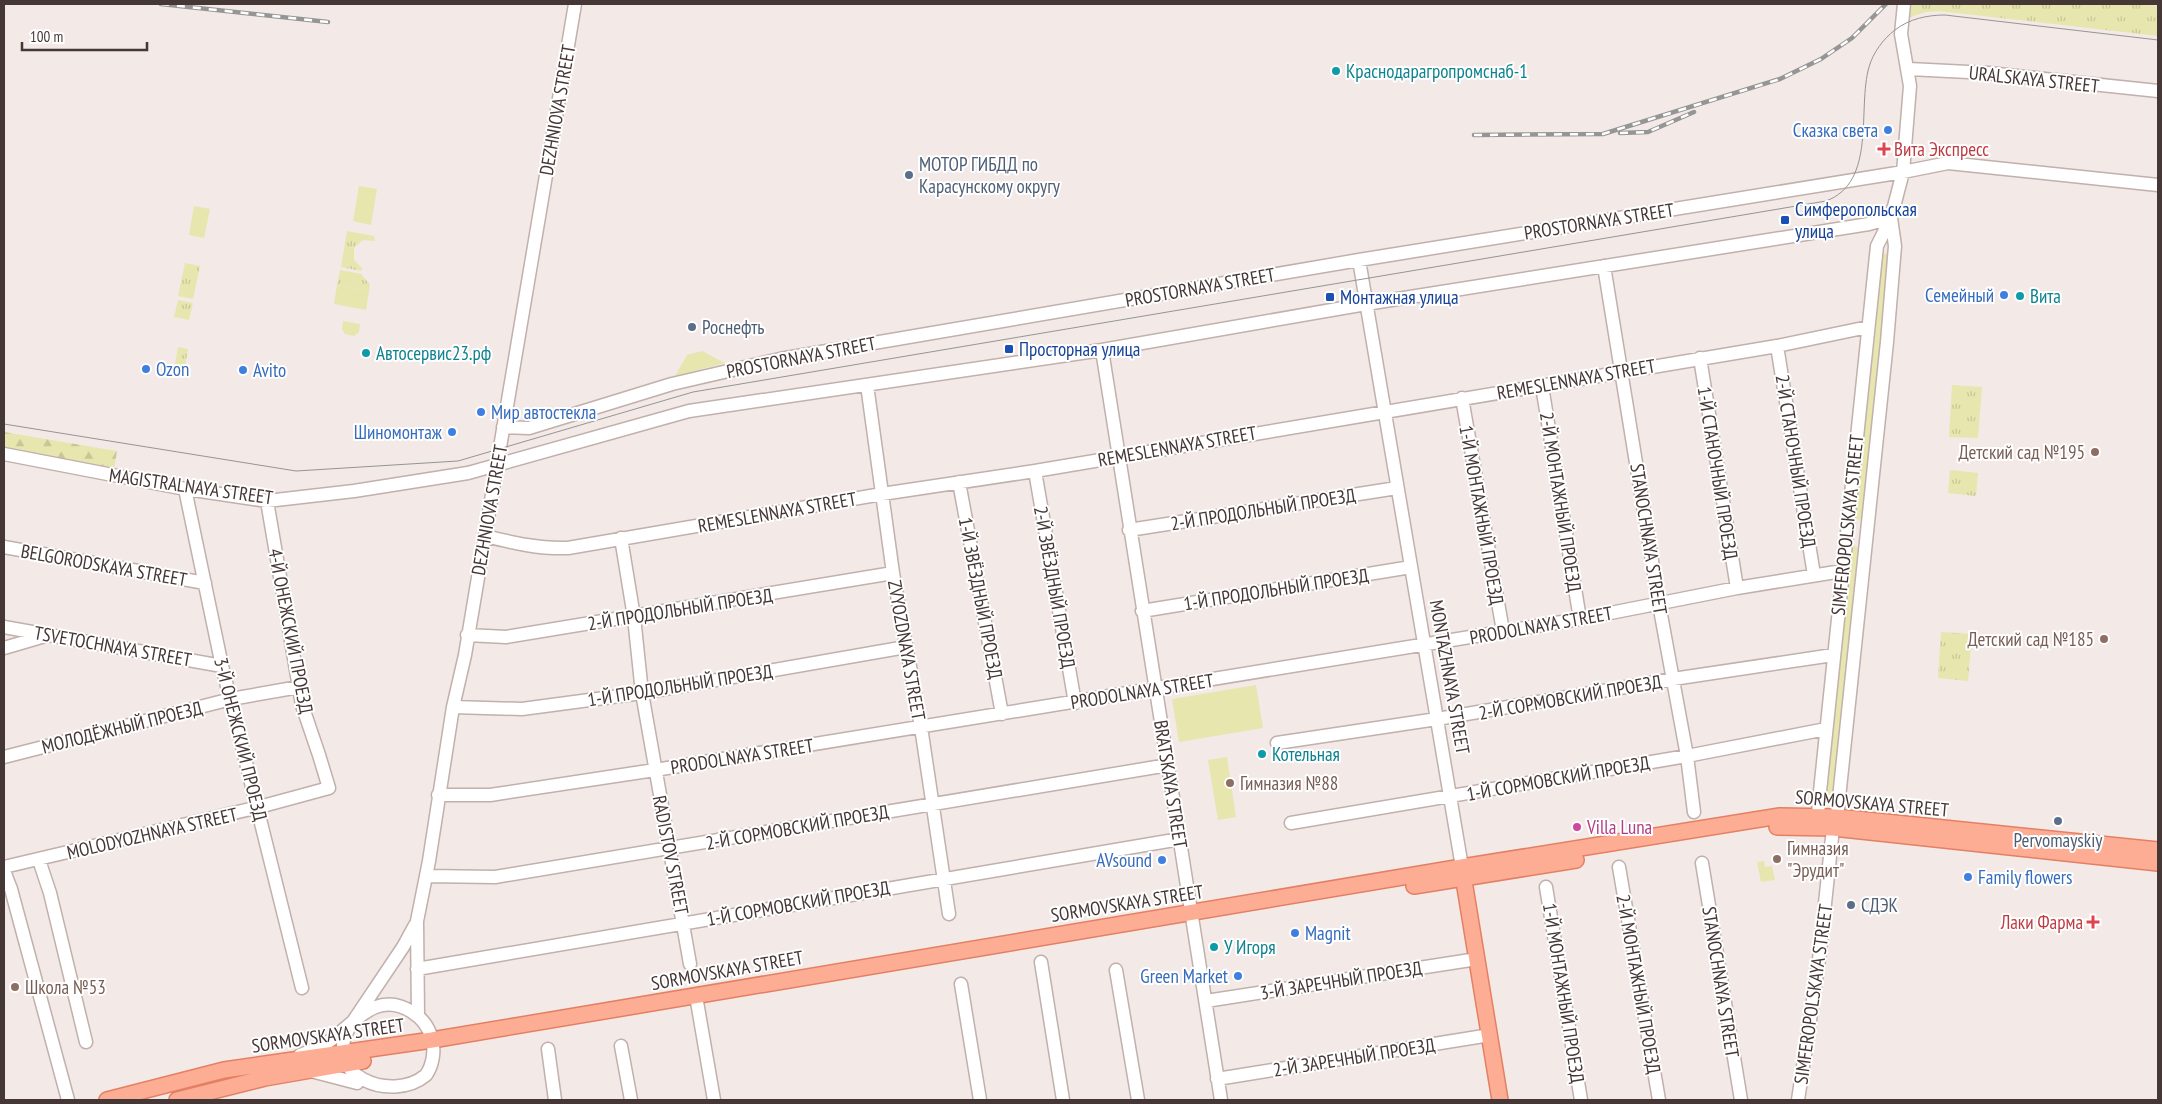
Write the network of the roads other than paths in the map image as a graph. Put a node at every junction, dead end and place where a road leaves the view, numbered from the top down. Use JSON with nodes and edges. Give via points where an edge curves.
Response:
{"nodes":[{"id":1,"x":575,"y":4,"type":"edge"},
{"id":2,"x":1904,"y":4,"type":"edge"},
{"id":3,"x":1909,"y":69,"type":"junction"},
{"id":4,"x":2158,"y":91,"type":"edge"},
{"id":5,"x":1903,"y":172,"type":"junction"},
{"id":6,"x":2158,"y":185,"type":"edge"},
{"id":7,"x":1892,"y":218,"type":"junction"},
{"id":8,"x":1359,"y":260,"type":"junction"},
{"id":9,"x":1604,"y":266,"type":"junction"},
{"id":10,"x":1366,"y":304,"type":"junction"},
{"id":11,"x":1868,"y":327,"type":"junction"},
{"id":12,"x":1777,"y":346,"type":"junction"},
{"id":13,"x":1102,"y":350,"type":"junction"},
{"id":14,"x":1700,"y":358,"type":"junction"},
{"id":15,"x":1622,"y":371,"type":"junction"},
{"id":16,"x":867,"y":385,"type":"junction"},
{"id":17,"x":1542,"y":386,"type":"junction"},
{"id":18,"x":1462,"y":398,"type":"junction"},
{"id":19,"x":1384,"y":411,"type":"junction"},
{"id":20,"x":503,"y":427,"type":"junction"},
{"id":21,"x":4,"y":454,"type":"edge"},
{"id":22,"x":1118,"y":456,"type":"junction"},
{"id":23,"x":497,"y":464,"type":"junction"},
{"id":24,"x":1035,"y":471,"type":"junction"},
{"id":25,"x":959,"y":482,"type":"junction"},
{"id":26,"x":1397,"y":488,"type":"junction"},
{"id":27,"x":185,"y":489,"type":"junction"},
{"id":28,"x":882,"y":494,"type":"junction"},
{"id":29,"x":267,"y":502,"type":"junction"},
{"id":30,"x":1129,"y":530,"type":"junction"},
{"id":31,"x":1846,"y":535,"type":"junction"},
{"id":32,"x":485,"y":536,"type":"junction"},
{"id":33,"x":1866,"y":536,"type":"junction"},
{"id":34,"x":621,"y":538,"type":"junction"},
{"id":35,"x":4,"y":547,"type":"edge"},
{"id":36,"x":1411,"y":567,"type":"junction"},
{"id":37,"x":1842,"y":571,"type":"junction"},
{"id":38,"x":893,"y":574,"type":"junction"},
{"id":39,"x":1814,"y":575,"type":"junction"},
{"id":40,"x":205,"y":583,"type":"junction"},
{"id":41,"x":1737,"y":588,"type":"junction"},
{"id":42,"x":1659,"y":604,"type":"junction"},
{"id":43,"x":1142,"y":611,"type":"junction"},
{"id":44,"x":634,"y":617,"type":"junction"},
{"id":45,"x":1580,"y":619,"type":"junction"},
{"id":46,"x":4,"y":627,"type":"edge"},
{"id":47,"x":1503,"y":631,"type":"junction"},
{"id":48,"x":50,"y":634,"type":"junction"},
{"id":49,"x":467,"y":636,"type":"junction"},
{"id":50,"x":1424,"y":644,"type":"junction"},
{"id":51,"x":906,"y":647,"type":"junction"},
{"id":52,"x":4,"y":648,"type":"edge"},
{"id":53,"x":1833,"y":655,"type":"junction"},
{"id":54,"x":222,"y":666,"type":"junction"},
{"id":55,"x":1674,"y":679,"type":"junction"},
{"id":56,"x":298,"y":687,"type":"junction"},
{"id":57,"x":1155,"y":689,"type":"junction"},
{"id":58,"x":642,"y":692,"type":"junction"},
{"id":59,"x":231,"y":699,"type":"junction"},
{"id":60,"x":1075,"y":703,"type":"junction"},
{"id":61,"x":453,"y":707,"type":"junction"},
{"id":62,"x":1002,"y":714,"type":"junction"},
{"id":63,"x":1437,"y":719,"type":"junction"},
{"id":64,"x":921,"y":727,"type":"junction"},
{"id":65,"x":1826,"y":729,"type":"junction"},
{"id":66,"x":1277,"y":743,"type":"dead end"},
{"id":67,"x":1687,"y":756,"type":"junction"},
{"id":68,"x":4,"y":757,"type":"edge"},
{"id":69,"x":1168,"y":765,"type":"junction"},
{"id":70,"x":655,"y":770,"type":"junction"},
{"id":71,"x":328,"y":788,"type":"joint"},
{"id":72,"x":438,"y":794,"type":"junction"},
{"id":73,"x":1450,"y":797,"type":"junction"},
{"id":74,"x":933,"y":804,"type":"junction"},
{"id":75,"x":259,"y":807,"type":"junction"},
{"id":76,"x":1694,"y":812,"type":"dead end"},
{"id":77,"x":1818,"y":815,"type":"junction"},
{"id":78,"x":1835,"y":822,"type":"junction"},
{"id":79,"x":1291,"y":823,"type":"dead end"},
{"id":80,"x":1180,"y":839,"type":"junction"},
{"id":81,"x":670,"y":849,"type":"junction"},
{"id":82,"x":2158,"y":850,"type":"edge"},
{"id":83,"x":38,"y":860,"type":"junction"},
{"id":84,"x":1702,"y":863,"type":"dead end"},
{"id":85,"x":2158,"y":863,"type":"edge"},
{"id":86,"x":1619,"y":867,"type":"dead end"},
{"id":87,"x":4,"y":869,"type":"edge"},
{"id":88,"x":1462,"y":873,"type":"junction"},
{"id":89,"x":426,"y":876,"type":"junction"},
{"id":90,"x":943,"y":878,"type":"junction"},
{"id":91,"x":1546,"y":886,"type":"dead end"},
{"id":92,"x":949,"y":914,"type":"dead end"},
{"id":93,"x":1192,"y":917,"type":"junction"},
{"id":94,"x":417,"y":921,"type":"junction"},
{"id":95,"x":684,"y":922,"type":"junction"},
{"id":96,"x":1477,"y":959,"type":"junction"},
{"id":97,"x":1041,"y":962,"type":"dead end"},
{"id":98,"x":690,"y":964,"type":"dead end"},
{"id":99,"x":417,"y":969,"type":"junction"},
{"id":100,"x":1116,"y":970,"type":"dead end"},
{"id":101,"x":961,"y":984,"type":"dead end"},
{"id":102,"x":302,"y":988,"type":"dead end"},
{"id":103,"x":696,"y":1000,"type":"junction"},
{"id":104,"x":1206,"y":1001,"type":"junction"},
{"id":105,"x":418,"y":1016,"type":"junction"},
{"id":106,"x":352,"y":1023,"type":"junction"},
{"id":107,"x":1490,"y":1035,"type":"junction"},
{"id":108,"x":86,"y":1042,"type":"dead end"},
{"id":109,"x":433,"y":1045,"type":"junction"},
{"id":110,"x":621,"y":1046,"type":"dead end"},
{"id":111,"x":548,"y":1049,"type":"dead end"},
{"id":112,"x":344,"y":1059,"type":"junction"},
{"id":113,"x":265,"y":1065,"type":"junction"},
{"id":114,"x":307,"y":1071,"type":"junction"},
{"id":115,"x":238,"y":1076,"type":"junction"},
{"id":116,"x":1218,"y":1079,"type":"junction"},
{"id":117,"x":357,"y":1083,"type":"junction"},
{"id":118,"x":68,"y":1100,"type":"edge"},
{"id":119,"x":107,"y":1100,"type":"edge"},
{"id":120,"x":177,"y":1100,"type":"edge"},
{"id":121,"x":555,"y":1100,"type":"edge"},
{"id":122,"x":630,"y":1100,"type":"edge"},
{"id":123,"x":714,"y":1100,"type":"edge"},
{"id":124,"x":980,"y":1100,"type":"edge"},
{"id":125,"x":1063,"y":1100,"type":"edge"},
{"id":126,"x":1138,"y":1100,"type":"edge"},
{"id":127,"x":1221,"y":1100,"type":"edge"},
{"id":128,"x":1500,"y":1100,"type":"edge"},
{"id":129,"x":1581,"y":1100,"type":"edge"},
{"id":130,"x":1659,"y":1100,"type":"edge"},
{"id":131,"x":1741,"y":1100,"type":"edge"},
{"id":132,"x":1798,"y":1100,"type":"edge"}],
"edges":[{"from":1,"to":20,"type":"street","name":"DEZHNIOVA STREET"},
{"from":2,"to":3,"type":"street","name":"SIMFEROPOLSKAYA STREET","via":[[1901,34]]},
{"from":3,"to":4,"type":"street","name":"URALSKAYA STREET","via":[[1988,73]]},
{"from":3,"to":5,"type":"street","name":"SIMFEROPOLSKAYA STREET"},
{"from":5,"to":6,"type":"street","name":"PROSTORNAYA STREET","via":[[1948,163]]},
{"from":5,"to":7,"type":"street","name":"SIMFEROPOLSKAYA STREET"},
{"from":5,"to":8,"type":"street","name":"PROSTORNAYA STREET"},
{"from":7,"to":9,"type":"street","name":"PROSTORNAYA STREET"},
{"from":7,"to":11,"type":"street","name":"SIMFEROPOLSKAYA STREET","via":[[1877,246]]},
{"from":7,"to":33,"type":"street","name":"SIMFEROPOLSKAYA STREET","via":[[1895,246]]},
{"from":8,"to":10,"type":"street","name":"MONTAZHNAYA STREET"},
{"from":8,"to":20,"type":"street","name":"PROSTORNAYA STREET","via":[[780,359],[672,384],[529,428]]},
{"from":9,"to":10,"type":"street","name":"PROSTORNAYA STREET"},
{"from":9,"to":15,"type":"street","name":"STANOCHNAYA STREET"},
{"from":10,"to":13,"type":"street","name":"PROSTORNAYA STREET"},
{"from":10,"to":19,"type":"street","name":"MONTAZHNAYA STREET"},
{"from":11,"to":12,"type":"street","name":"REMESLENNAYA STREET"},
{"from":11,"to":31,"type":"street","name":"SIMFEROPOLSKAYA STREET"},
{"from":12,"to":14,"type":"street","name":"REMESLENNAYA STREET"},
{"from":12,"to":39,"type":"street","name":"2-Й СТАНОЧНЫЙ ПРОЕЗД"},
{"from":13,"to":16,"type":"street","name":"PROSTORNAYA STREET"},
{"from":13,"to":22,"type":"street","name":"BRATSKAYA STREET"},
{"from":14,"to":15,"type":"street","name":"REMESLENNAYA STREET"},
{"from":14,"to":41,"type":"street","name":"1-Й СТАНОЧНЫЙ ПРОЕЗД"},
{"from":15,"to":17,"type":"street","name":"REMESLENNAYA STREET"},
{"from":15,"to":42,"type":"street","name":"STANOCHNAYA STREET"},
{"from":16,"to":23,"type":"street","name":"PROSTORNAYA STREET","via":[[689,411]]},
{"from":16,"to":28,"type":"street","name":"ZVYOZDNAYA STREET"},
{"from":17,"to":18,"type":"street","name":"REMESLENNAYA STREET"},
{"from":17,"to":45,"type":"street","name":"2-Й МОНТАЖНЫЙ ПРОЕЗД"},
{"from":18,"to":19,"type":"street","name":"REMESLENNAYA STREET"},
{"from":18,"to":47,"type":"street","name":"1-Й МОНТАЖНЫЙ ПРОЕЗД"},
{"from":19,"to":22,"type":"street","name":"REMESLENNAYA STREET"},
{"from":19,"to":26,"type":"street","name":"MONTAZHNAYA STREET"},
{"from":20,"to":23,"type":"street","name":"DEZHNIOVA STREET"},
{"from":21,"to":27,"type":"street","name":"MAGISTRALNAYA STREET"},
{"from":22,"to":24,"type":"street","name":"REMESLENNAYA STREET"},
{"from":22,"to":30,"type":"street","name":"BRATSKAYA STREET"},
{"from":23,"to":29,"type":"street","name":"MAGISTRALNAYA STREET","via":[[433,480]]},
{"from":23,"to":32,"type":"street","name":"DEZHNIOVA STREET"},
{"from":24,"to":25,"type":"street","name":"REMESLENNAYA STREET"},
{"from":24,"to":60,"type":"street","name":"2-Й ЗВЁЗДНЫЙ ПРОЕЗД"},
{"from":25,"to":28,"type":"street","name":"REMESLENNAYA STREET"},
{"from":25,"to":62,"type":"street","name":"1-Й ЗВЁЗДНЫЙ ПРОЕЗД"},
{"from":26,"to":30,"type":"street","name":"2-Й ПРОДОЛЬНЫЙ ПРОЕЗД"},
{"from":26,"to":36,"type":"street","name":"MONTAZHNAYA STREET"},
{"from":27,"to":29,"type":"street","name":"MAGISTRALNAYA STREET"},
{"from":27,"to":40,"type":"street","name":"3-Й ОНЕЖСКИЙ ПРОЕЗД"},
{"from":28,"to":34,"type":"street","name":"REMESLENNAYA STREET"},
{"from":28,"to":38,"type":"street","name":"ZVYOZDNAYA STREET"},
{"from":29,"to":56,"type":"street","name":"4-Й ОНЕЖСКИЙ ПРОЕЗД"},
{"from":30,"to":43,"type":"street","name":"BRATSKAYA STREET"},
{"from":31,"to":33,"type":"street"},
{"from":31,"to":37,"type":"street","name":"SIMFEROPOLSKAYA STREET"},
{"from":32,"to":34,"type":"street","name":"REMESLENNAYA STREET","via":[[546,548],[568,548]]},
{"from":32,"to":49,"type":"street","name":"DEZHNIOVA STREET"},
{"from":33,"to":78,"type":"street","name":"SIMFEROPOLSKAYA STREET"},
{"from":34,"to":44,"type":"street","name":"RADISTOV STREET"},
{"from":35,"to":40,"type":"street","name":"BELGORODSKAYA STREET"},
{"from":36,"to":43,"type":"street","name":"1-Й ПРОДОЛЬНЫЙ ПРОЕЗД"},
{"from":36,"to":50,"type":"street","name":"MONTAZHNAYA STREET"},
{"from":37,"to":39,"type":"street","name":"PRODOLNAYA STREET"},
{"from":37,"to":53,"type":"street","name":"SIMFEROPOLSKAYA STREET"},
{"from":38,"to":44,"type":"street","name":"2-Й ПРОДОЛЬНЫЙ ПРОЕЗД"},
{"from":38,"to":51,"type":"street","name":"ZVYOZDNAYA STREET"},
{"from":39,"to":41,"type":"street","name":"PRODOLNAYA STREET"},
{"from":40,"to":54,"type":"street","name":"3-Й ОНЕЖСКИЙ ПРОЕЗД"},
{"from":41,"to":42,"type":"street","name":"PRODOLNAYA STREET"},
{"from":42,"to":45,"type":"street","name":"PRODOLNAYA STREET"},
{"from":42,"to":55,"type":"street","name":"STANOCHNAYA STREET"},
{"from":43,"to":57,"type":"street","name":"BRATSKAYA STREET"},
{"from":44,"to":49,"type":"street","name":"2-Й ПРОДОЛЬНЫЙ ПРОЕЗД","via":[[506,637]]},
{"from":44,"to":58,"type":"street","name":"RADISTOV STREET"},
{"from":45,"to":47,"type":"street","name":"PRODOLNAYA STREET"},
{"from":46,"to":48,"type":"street","name":"TSVETOCHNAYA STREET"},
{"from":47,"to":50,"type":"street","name":"PRODOLNAYA STREET"},
{"from":48,"to":52,"type":"street"},
{"from":48,"to":54,"type":"street","name":"TSVETOCHNAYA STREET"},
{"from":49,"to":61,"type":"street","name":"DEZHNIOVA STREET"},
{"from":50,"to":57,"type":"street","name":"PRODOLNAYA STREET"},
{"from":50,"to":63,"type":"street","name":"MONTAZHNAYA STREET"},
{"from":51,"to":58,"type":"street","name":"1-Й ПРОДОЛЬНЫЙ ПРОЕЗД"},
{"from":51,"to":64,"type":"street","name":"ZVYOZDNAYA STREET"},
{"from":53,"to":55,"type":"street","name":"2-Й СОРМОВСКИЙ ПРОЕЗД"},
{"from":53,"to":65,"type":"street","name":"SIMFEROPOLSKAYA STREET"},
{"from":54,"to":59,"type":"street","name":"3-Й ОНЕЖСКИЙ ПРОЕЗД"},
{"from":55,"to":63,"type":"street","name":"2-Й СОРМОВСКИЙ ПРОЕЗД"},
{"from":55,"to":67,"type":"street","name":"STANOCHNAYA STREET"},
{"from":56,"to":59,"type":"street","name":"МОЛОДЁЖНЫЙ ПРОЕЗД"},
{"from":56,"to":71,"type":"street","name":"4-Й ОНЕЖСКИЙ ПРОЕЗД"},
{"from":57,"to":60,"type":"street","name":"PRODOLNAYA STREET"},
{"from":57,"to":69,"type":"street","name":"BRATSKAYA STREET"},
{"from":58,"to":61,"type":"street","name":"1-Й ПРОДОЛЬНЫЙ ПРОЕЗД","via":[[522,709]]},
{"from":58,"to":70,"type":"street","name":"RADISTOV STREET"},
{"from":59,"to":68,"type":"street","name":"МОЛОДЁЖНЫЙ ПРОЕЗД"},
{"from":59,"to":75,"type":"street","name":"3-Й ОНЕЖСКИЙ ПРОЕЗД"},
{"from":60,"to":62,"type":"street","name":"PRODOLNAYA STREET"},
{"from":61,"to":72,"type":"street","name":"DEZHNIOVA STREET"},
{"from":62,"to":64,"type":"street","name":"PRODOLNAYA STREET"},
{"from":63,"to":66,"type":"street","name":"2-Й СОРМОВСКИЙ ПРОЕЗД"},
{"from":63,"to":73,"type":"street","name":"MONTAZHNAYA STREET"},
{"from":64,"to":70,"type":"street","name":"PRODOLNAYA STREET"},
{"from":64,"to":74,"type":"street","name":"ZVYOZDNAYA STREET"},
{"from":65,"to":67,"type":"street","name":"1-Й СОРМОВСКИЙ ПРОЕЗД"},
{"from":65,"to":77,"type":"street","name":"SIMFEROPOLSKAYA STREET"},
{"from":67,"to":73,"type":"street","name":"1-Й СОРМОВСКИЙ ПРОЕЗД"},
{"from":67,"to":76,"type":"street","name":"STANOCHNAYA STREET"},
{"from":69,"to":74,"type":"street","name":"2-Й СОРМОВСКИЙ ПРОЕЗД"},
{"from":69,"to":80,"type":"street","name":"BRATSKAYA STREET"},
{"from":70,"to":72,"type":"street","name":"PRODOLNAYA STREET","via":[[490,795]]},
{"from":70,"to":81,"type":"street","name":"RADISTOV STREET"},
{"from":71,"to":75,"type":"street","name":"MOLODYOZHNAYA STREET"},
{"from":72,"to":89,"type":"street","name":"DEZHNIOVA STREET"},
{"from":73,"to":79,"type":"street","name":"1-Й СОРМОВСКИЙ ПРОЕЗД"},
{"from":73,"to":88,"type":"street","name":"MONTAZHNAYA STREET"},
{"from":74,"to":81,"type":"street","name":"2-Й СОРМОВСКИЙ ПРОЕЗД"},
{"from":74,"to":90,"type":"street","name":"ZVYOZDNAYA STREET"},
{"from":75,"to":83,"type":"street","name":"MOLODYOZHNAYA STREET"},
{"from":75,"to":102,"type":"street","name":"3-Й ОНЕЖСКИЙ ПРОЕЗД"},
{"from":77,"to":78,"type":"main road","name":"SORMOVSKAYA STREET"},
{"from":77,"to":88,"type":"main road","name":"SORMOVSKAYA STREET","via":[[1780,816]]},
{"from":78,"to":82,"type":"main road","name":"SORMOVSKAYA STREET"},
{"from":78,"to":85,"type":"main road","name":"SORMOVSKAYA STREET"},
{"from":78,"to":88,"type":"main road","name":"SORMOVSKAYA STREET","via":[[1783,826]]},
{"from":78,"to":132,"type":"street","name":"SIMFEROPOLSKAYA STREET"},
{"from":80,"to":90,"type":"street","name":"1-Й СОРМОВСКИЙ ПРОЕЗД"},
{"from":80,"to":93,"type":"street","name":"BRATSKAYA STREET"},
{"from":81,"to":89,"type":"street","name":"2-Й СОРМОВСКИЙ ПРОЕЗД","via":[[495,877]]},
{"from":81,"to":95,"type":"street","name":"RADISTOV STREET"},
{"from":83,"to":87,"type":"street","name":"MOLODYOZHNAYA STREET"},
{"from":83,"to":108,"type":"street","via":[[50,893]]},
{"from":84,"to":131,"type":"street","name":"STANOCHNAYA STREET"},
{"from":86,"to":130,"type":"street","name":"2-Й МОНТАЖНЫЙ ПРОЕЗД"},
{"from":87,"to":118,"type":"street"},
{"from":88,"to":93,"type":"main road","name":"SORMOVSKAYA STREET"},
{"from":88,"to":96,"type":"main road","name":"MONTAZHNAYA STREET"},
{"from":89,"to":94,"type":"street","name":"DEZHNIOVA STREET"},
{"from":90,"to":92,"type":"street","name":"ZVYOZDNAYA STREET"},
{"from":90,"to":95,"type":"street","name":"1-Й СОРМОВСКИЙ ПРОЕЗД"},
{"from":91,"to":129,"type":"street","name":"1-Й МОНТАЖНЫЙ ПРОЕЗД"},
{"from":93,"to":103,"type":"main road","name":"SORMOVSKAYA STREET"},
{"from":93,"to":104,"type":"street","name":"BRATSKAYA STREET"},
{"from":94,"to":99,"type":"street","name":"DEZHNIOVA STREET"},
{"from":94,"to":106,"type":"street"},
{"from":95,"to":98,"type":"street","name":"RADISTOV STREET"},
{"from":95,"to":99,"type":"street","name":"1-Й СОРМОВСКИЙ ПРОЕЗД"},
{"from":96,"to":104,"type":"street","name":"3-Й ЗАРЕЧНЫЙ ПРОЕЗД"},
{"from":96,"to":107,"type":"main road","name":"MONTAZHNAYA STREET"},
{"from":97,"to":125,"type":"street"},
{"from":99,"to":105,"type":"street","name":"DEZHNIOVA STREET"},
{"from":100,"to":126,"type":"street"},
{"from":101,"to":124,"type":"street"},
{"from":103,"to":109,"type":"main road","name":"SORMOVSKAYA STREET"},
{"from":103,"to":123,"type":"street"},
{"from":104,"to":116,"type":"street","name":"BRATSKAYA STREET"},
{"from":105,"to":106,"type":"street","via":[[403,1008],[386,1005],[368,1010]]},
{"from":105,"to":109,"type":"street","via":[[426,1026]]},
{"from":106,"to":112,"type":"street","via":[[344,1038]]},
{"from":106,"to":113,"type":"street","via":[[313,1051]]},
{"from":107,"to":116,"type":"street","name":"2-Й ЗАРЕЧНЫЙ ПРОЕЗД"},
{"from":107,"to":128,"type":"main road","name":"MONTAZHNAYA STREET"},
{"from":109,"to":112,"type":"main road","name":"SORMOVSKAYA STREET"},
{"from":109,"to":117,"type":"street","via":[[427,1073],[413,1091],[387,1095],[373,1093]]},
{"from":110,"to":122,"type":"street"},
{"from":111,"to":121,"type":"street"},
{"from":112,"to":113,"type":"main road","name":"SORMOVSKAYA STREET"},
{"from":112,"to":114,"type":"main road","name":"SORMOVSKAYA STREET"},
{"from":112,"to":117,"type":"street"},
{"from":113,"to":115,"type":"main road","name":"SORMOVSKAYA STREET"},
{"from":114,"to":115,"type":"main road","name":"SORMOVSKAYA STREET"},
{"from":114,"to":117,"type":"street"},
{"from":115,"to":119,"type":"main road","name":"SORMOVSKAYA STREET"},
{"from":115,"to":120,"type":"main road","name":"SORMOVSKAYA STREET"},
{"from":116,"to":127,"type":"street","name":"BRATSKAYA STREET"}]}
